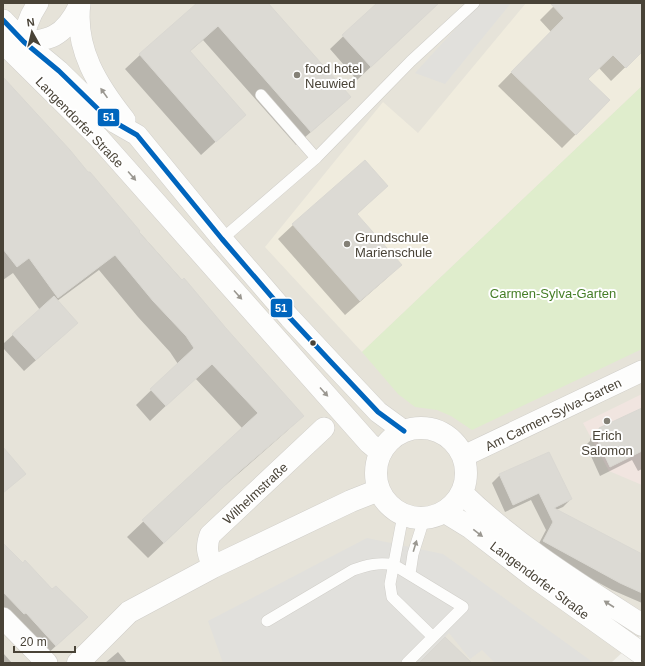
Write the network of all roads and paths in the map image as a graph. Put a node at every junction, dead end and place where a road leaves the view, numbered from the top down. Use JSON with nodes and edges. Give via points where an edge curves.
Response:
{"nodes":[{"id":1,"x":474,"y":3,"type":"edge"},
{"id":2,"x":37,"y":5,"type":"edge"},
{"id":3,"x":79,"y":5,"type":"edge"},
{"id":4,"x":3,"y":19,"type":"edge"},
{"id":5,"x":3,"y":42,"type":"edge"},
{"id":6,"x":24,"y":42,"type":"junction"},
{"id":7,"x":27,"y":68,"type":"junction"},
{"id":8,"x":261,"y":95,"type":"dead end"},
{"id":9,"x":137,"y":135,"type":"junction"},
{"id":10,"x":316,"y":158,"type":"junction"},
{"id":11,"x":222,"y":239,"type":"junction"},
{"id":12,"x":642,"y":371,"type":"edge"},
{"id":13,"x":324,"y":428,"type":"dead end"},
{"id":14,"x":404,"y":431,"type":"junction"},
{"id":15,"x":380,"y":452,"type":"junction"},
{"id":16,"x":464,"y":456,"type":"junction"},
{"id":17,"x":379,"y":490,"type":"junction"},
{"id":18,"x":462,"y":493,"type":"junction"},
{"id":19,"x":444,"y":512,"type":"junction"},
{"id":20,"x":414,"y":517,"type":"junction"},
{"id":21,"x":394,"y":565,"type":"junction"},
{"id":22,"x":213,"y":567,"type":"junction"},
{"id":23,"x":410,"y":574,"type":"junction"},
{"id":24,"x":3,"y":618,"type":"edge"},
{"id":25,"x":267,"y":621,"type":"dead end"},
{"id":26,"x":642,"y":625,"type":"edge"},
{"id":27,"x":433,"y":637,"type":"junction"},
{"id":28,"x":639,"y":652,"type":"edge"},
{"id":29,"x":47,"y":663,"type":"edge"},
{"id":30,"x":78,"y":663,"type":"edge"},
{"id":31,"x":407,"y":663,"type":"edge"}],
"edges":[{"from":1,"to":10,"type":"lane","via":[[411,61]]},
{"from":2,"to":4,"type":"street","via":[[26,13]]},
{"from":2,"to":6,"type":"street","via":[[27,25]]},
{"from":3,"to":6,"type":"street","via":[[73,20],[62,31],[52,37]]},
{"from":9,"to":3,"type":"street","one_way":true,"via":[[108,98],[92,71],[80,37]]},
{"from":4,"to":6,"type":"street","name":"Langendorfer Straße"},
{"from":5,"to":6,"type":"street"},
{"from":5,"to":7,"type":"street","name":"Langendorfer Straße"},
{"from":6,"to":7,"type":"street"},
{"from":6,"to":9,"type":"street","name":"Langendorfer Straße","via":[[106,116]]},
{"from":7,"to":15,"type":"street","name":"Langendorfer Straße","one_way":true,"via":[[98,137]]},
{"from":8,"to":10,"type":"lane"},
{"from":9,"to":11,"type":"street","name":"Langendorfer Straße"},
{"from":10,"to":11,"type":"lane"},
{"from":11,"to":14,"type":"street","name":"Langendorfer Straße","via":[[378,412]]},
{"from":12,"to":16,"type":"street","name":"Am Carmen-Sylva-Garten"},
{"from":13,"to":22,"type":"street","name":"Wilhelmstraße","via":[[210,535],[207,552]]},
{"from":14,"to":15,"type":"street","via":[[390,440]]},
{"from":14,"to":16,"type":"street","via":[[417,428],[432,429],[456,444]]},
{"from":15,"to":17,"type":"street","via":[[376,465]]},
{"from":16,"to":18,"type":"street","via":[[466,481]]},
{"from":17,"to":20,"type":"street","via":[[393,509]]},
{"from":17,"to":22,"type":"street"},
{"from":18,"to":19,"type":"street","via":[[455,504]]},
{"from":26,"to":18,"type":"street","name":"Langendorfer Straße","one_way":true,"via":[[508,533]]},
{"from":19,"to":20,"type":"street","via":[[434,517]]},
{"from":19,"to":28,"type":"street","name":"Langendorfer Straße","one_way":true,"via":[[471,528]]},
{"from":20,"to":21,"type":"lane"},
{"from":23,"to":20,"type":"lane","one_way":true},
{"from":21,"to":23,"type":"lane"},
{"from":21,"to":25,"type":"lane","via":[[383,563],[353,570]]},
{"from":21,"to":27,"type":"lane","via":[[390,584],[392,597]]},
{"from":22,"to":30,"type":"street","via":[[128,612]]},
{"from":23,"to":27,"type":"lane","via":[[463,607]]},
{"from":24,"to":29,"type":"street"},
{"from":27,"to":31,"type":"lane"}]}
